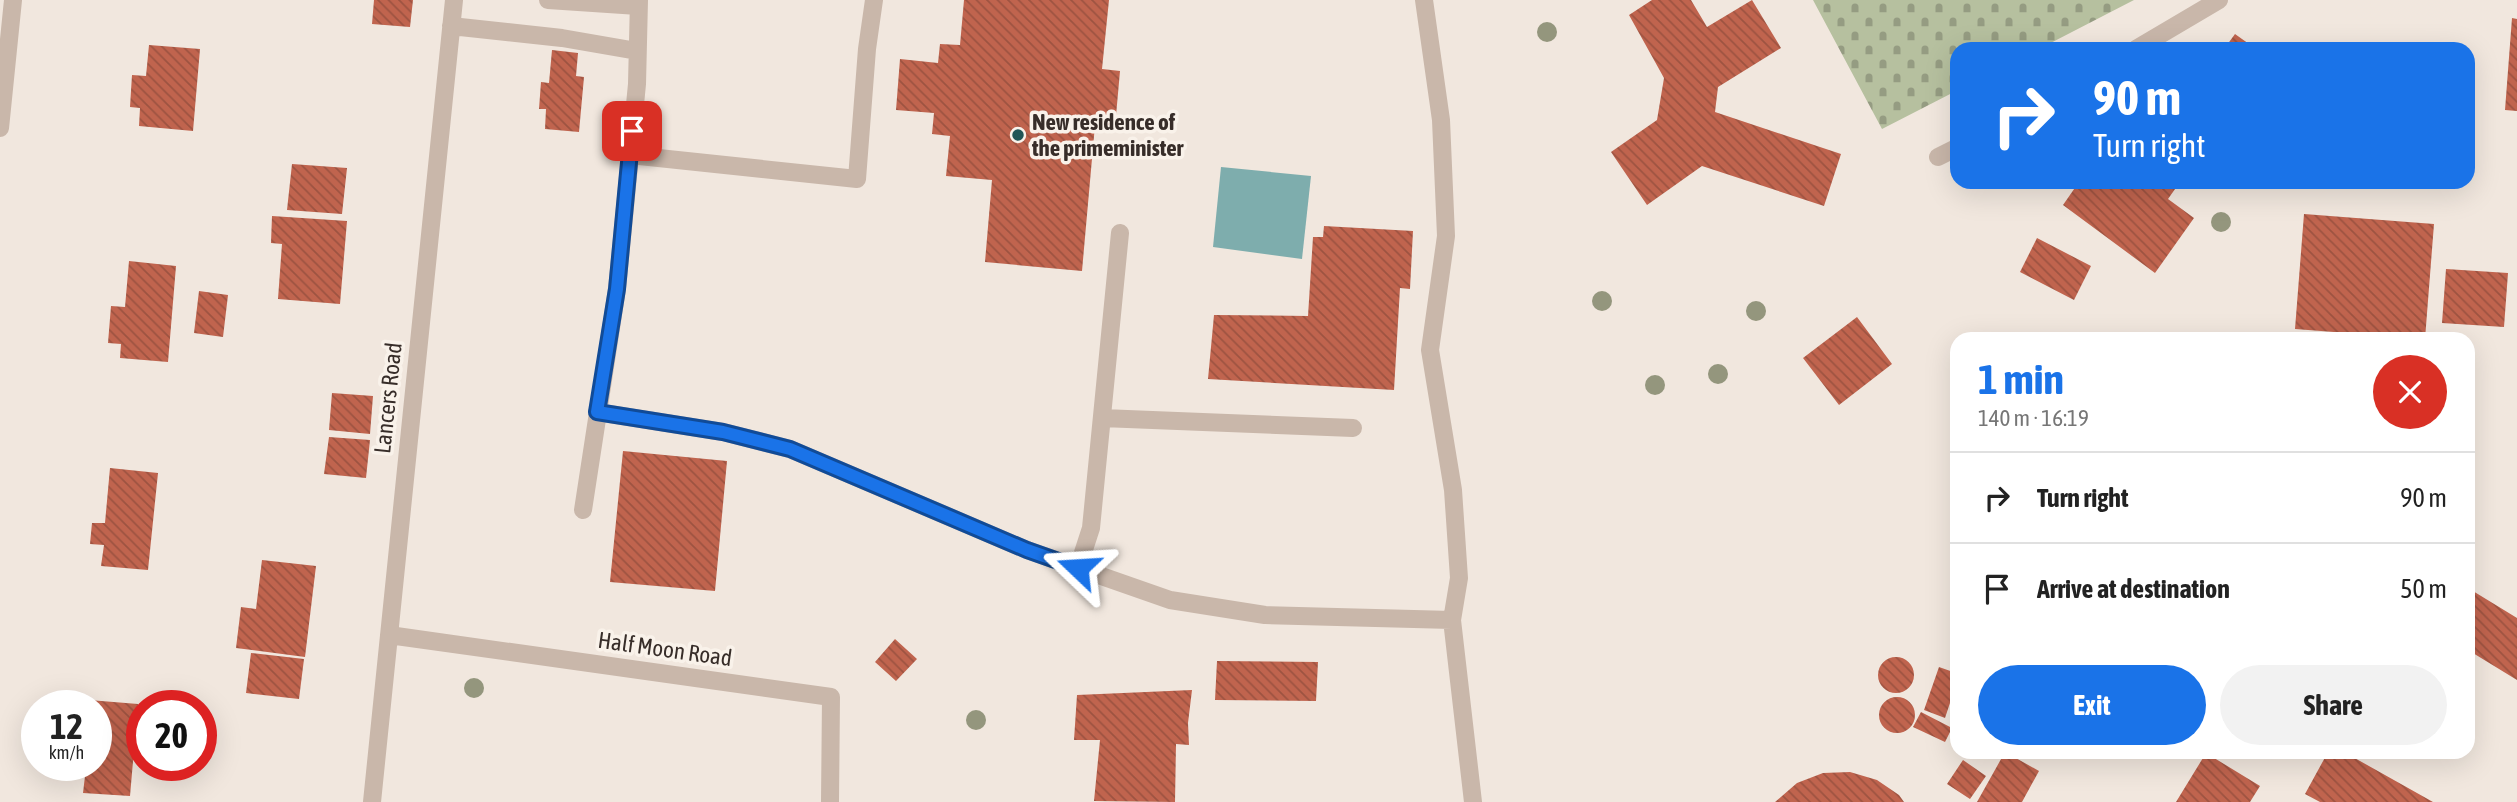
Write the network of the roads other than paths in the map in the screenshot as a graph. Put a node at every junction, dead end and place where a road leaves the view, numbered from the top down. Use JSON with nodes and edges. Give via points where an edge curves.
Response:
{"nodes":[{"id":1,"x":13,"y":0,"type":"edge"},
{"id":2,"x":454,"y":0,"type":"edge"},
{"id":3,"x":548,"y":0,"type":"edge"},
{"id":4,"x":874,"y":0,"type":"edge"},
{"id":5,"x":1424,"y":0,"type":"edge"},
{"id":6,"x":2219,"y":0,"type":"edge"},
{"id":7,"x":638,"y":3,"type":"edge"},
{"id":8,"x":451,"y":26,"type":"junction"},
{"id":9,"x":2148,"y":42,"type":"edge"},
{"id":10,"x":637,"y":51,"type":"junction"},
{"id":11,"x":0,"y":128,"type":"edge"},
{"id":12,"x":1950,"y":151,"type":"edge"},
{"id":13,"x":630,"y":155,"type":"junction"},
{"id":14,"x":1938,"y":157,"type":"dead end"},
{"id":15,"x":1120,"y":233,"type":"dead end"},
{"id":16,"x":597,"y":412,"type":"junction"},
{"id":17,"x":1102,"y":418,"type":"junction"},
{"id":18,"x":1353,"y":428,"type":"dead end"},
{"id":19,"x":583,"y":510,"type":"dead end"},
{"id":20,"x":1078,"y":568,"type":"junction"},
{"id":21,"x":1452,"y":620,"type":"junction"},
{"id":22,"x":389,"y":635,"type":"junction"},
{"id":23,"x":372,"y":802,"type":"edge"},
{"id":24,"x":830,"y":802,"type":"edge"},
{"id":25,"x":1473,"y":802,"type":"edge"}],
"edges":[{"from":1,"to":11,"type":"street"},
{"from":2,"to":8,"type":"street","name":"Lancers Road"},
{"from":3,"to":7,"type":"street"},
{"from":4,"to":13,"type":"street","via":[[857,178]]},
{"from":5,"to":21,"type":"street","via":[[1441,120],[1446,236],[1430,350],[1453,490],[1459,578]]},
{"from":6,"to":9,"type":"street"},
{"from":7,"to":10,"type":"street"},
{"from":8,"to":10,"type":"street"},
{"from":8,"to":22,"type":"street","name":"Lancers Road"},
{"from":10,"to":13,"type":"street"},
{"from":12,"to":14,"type":"street"},
{"from":13,"to":16,"type":"street","via":[[617,289]]},
{"from":15,"to":17,"type":"street"},
{"from":16,"to":19,"type":"street"},
{"from":16,"to":20,"type":"street","via":[[723,432],[790,449]]},
{"from":17,"to":18,"type":"street"},
{"from":17,"to":20,"type":"street","via":[[1091,528]]},
{"from":20,"to":21,"type":"street","via":[[1170,600],[1265,615]]},
{"from":21,"to":25,"type":"street"},
{"from":22,"to":23,"type":"street","name":"Lancers Road"},
{"from":22,"to":24,"type":"street","name":"Half Moon Road","via":[[831,697]]}]}
